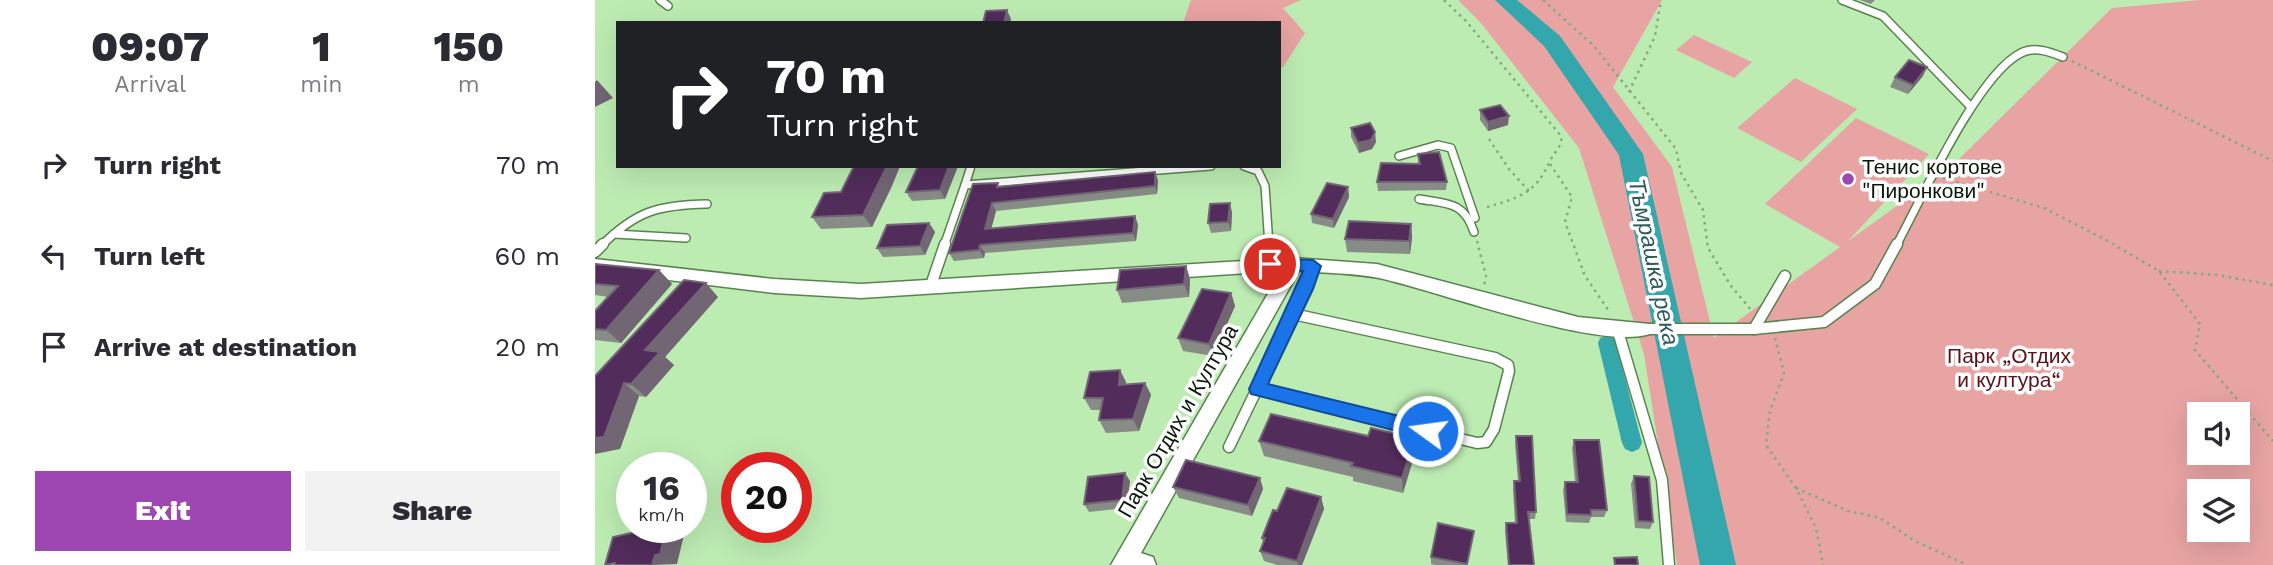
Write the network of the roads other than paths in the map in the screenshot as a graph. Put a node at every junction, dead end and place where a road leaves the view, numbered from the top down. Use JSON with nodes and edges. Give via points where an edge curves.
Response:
{"nodes":[{"id":1,"x":660,"y":0,"type":"edge"},
{"id":2,"x":1842,"y":0,"type":"edge"},
{"id":3,"x":668,"y":6,"type":"dead end"},
{"id":4,"x":2063,"y":57,"type":"road end"},
{"id":5,"x":1971,"y":107,"type":"junction"},
{"id":6,"x":1399,"y":156,"type":"dead end"},
{"id":7,"x":970,"y":168,"type":"edge"},
{"id":8,"x":1185,"y":168,"type":"edge"},
{"id":9,"x":1250,"y":168,"type":"edge"},
{"id":10,"x":965,"y":185,"type":"junction"},
{"id":11,"x":1419,"y":199,"type":"dead end"},
{"id":12,"x":708,"y":204,"type":"dead end"},
{"id":13,"x":1475,"y":218,"type":"road end"},
{"id":14,"x":1474,"y":232,"type":"road end"},
{"id":15,"x":614,"y":234,"type":"junction"},
{"id":16,"x":685,"y":238,"type":"dead end"},
{"id":17,"x":595,"y":252,"type":"edge"},
{"id":18,"x":1270,"y":264,"type":"junction"},
{"id":19,"x":595,"y":265,"type":"edge"},
{"id":20,"x":1304,"y":265,"type":"junction"},
{"id":21,"x":1785,"y":276,"type":"dead end"},
{"id":22,"x":930,"y":288,"type":"junction"},
{"id":23,"x":1293,"y":314,"type":"junction"},
{"id":24,"x":1617,"y":328,"type":"junction"},
{"id":25,"x":1644,"y":329,"type":"joint"},
{"id":26,"x":1754,"y":329,"type":"junction"},
{"id":27,"x":1257,"y":389,"type":"junction"},
{"id":28,"x":1229,"y":447,"type":"dead end"},
{"id":29,"x":1131,"y":563,"type":"edge"},
{"id":30,"x":1669,"y":565,"type":"edge"}],
"edges":[{"from":1,"to":3,"type":"lane"},
{"from":2,"to":5,"type":"lane","via":[[1883,16]]},
{"from":4,"to":5,"type":"lane","via":[[2045,50],[2024,51],[2006,63]]},
{"from":5,"to":26,"type":"lane","via":[[1875,284],[1824,322]]},
{"from":6,"to":13,"type":"lane","via":[[1438,145],[1451,148]]},
{"from":7,"to":10,"type":"lane"},
{"from":8,"to":10,"type":"lane"},
{"from":9,"to":18,"type":"lane","via":[[1258,171],[1265,186]]},
{"from":10,"to":22,"type":"lane"},
{"from":11,"to":14,"type":"lane","via":[[1459,206]]},
{"from":12,"to":15,"type":"lane","via":[[666,204],[637,214]]},
{"from":15,"to":16,"type":"lane"},
{"from":15,"to":17,"type":"lane"},
{"from":18,"to":20,"type":"street"},
{"from":18,"to":22,"type":"street"},
{"from":19,"to":22,"type":"street","via":[[774,286],[861,291]]},
{"from":20,"to":23,"type":"lane"},
{"from":20,"to":24,"type":"street","via":[[1377,271],[1578,324]]},
{"from":20,"to":29,"type":"street","name":"Парк Отдих и Култура"},
{"from":21,"to":26,"type":"lane"},
{"from":23,"to":27,"type":"lane"},
{"from":23,"to":27,"type":"lane","via":[[1495,358],[1509,371],[1494,429],[1486,442],[1476,443]]},
{"from":24,"to":25,"type":"street"},
{"from":24,"to":30,"type":"lane","via":[[1662,480]]},
{"from":25,"to":26,"type":"lane"},
{"from":27,"to":28,"type":"lane"}]}
